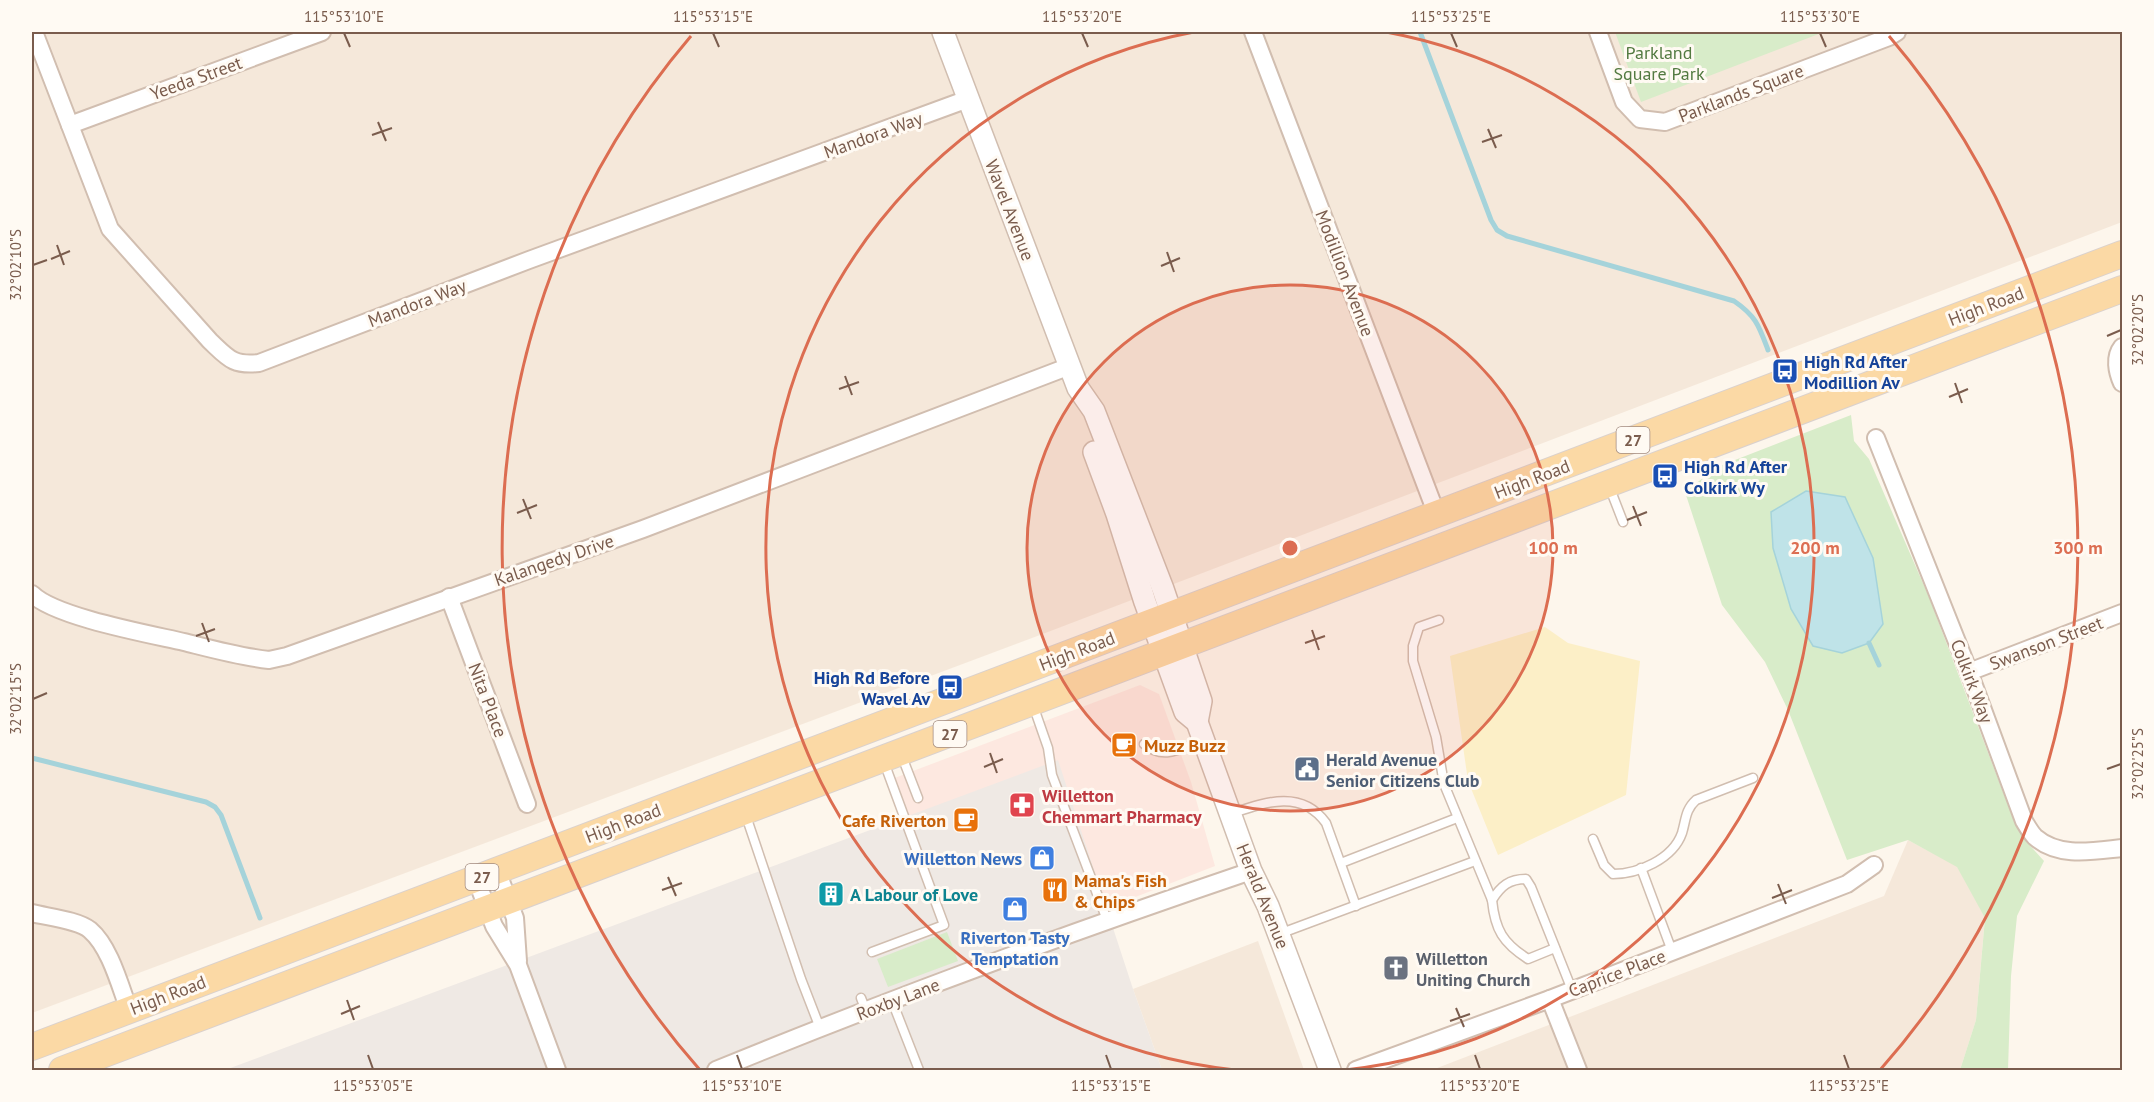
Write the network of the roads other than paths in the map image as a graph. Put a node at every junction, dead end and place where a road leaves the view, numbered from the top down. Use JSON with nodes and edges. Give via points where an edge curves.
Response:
{"nodes":[{"id":1,"x":34,"y":32,"type":"edge"},
{"id":2,"x":322,"y":32,"type":"edge"},
{"id":3,"x":943,"y":32,"type":"edge"},
{"id":4,"x":1253,"y":32,"type":"edge"},
{"id":5,"x":1598,"y":32,"type":"edge"},
{"id":6,"x":1897,"y":32,"type":"edge"},
{"id":7,"x":968,"y":99,"type":"junction"},
{"id":8,"x":70,"y":125,"type":"junction"},
{"id":9,"x":2122,"y":255,"type":"edge"},
{"id":10,"x":2122,"y":289,"type":"edge"},
{"id":11,"x":2122,"y":347,"type":"edge"},
{"id":12,"x":1070,"y":366,"type":"junction"},
{"id":13,"x":2122,"y":383,"type":"edge"},
{"id":14,"x":1876,"y":438,"type":"dead end"},
{"id":15,"x":1609,"y":486,"type":"junction"},
{"id":16,"x":1437,"y":515,"type":"junction"},
{"id":17,"x":1623,"y":522,"type":"dead end"},
{"id":18,"x":32,"y":594,"type":"edge"},
{"id":19,"x":448,"y":597,"type":"junction"},
{"id":20,"x":2122,"y":613,"type":"edge"},
{"id":21,"x":1162,"y":619,"type":"junction"},
{"id":22,"x":1439,"y":620,"type":"dead end"},
{"id":23,"x":1173,"y":650,"type":"junction"},
{"id":24,"x":1969,"y":672,"type":"junction"},
{"id":25,"x":1032,"y":703,"type":"junction"},
{"id":26,"x":1201,"y":731,"type":"junction"},
{"id":27,"x":1144,"y":744,"type":"dead end"},
{"id":28,"x":892,"y":755,"type":"junction"},
{"id":29,"x":1753,"y":778,"type":"dead end"},
{"id":30,"x":918,"y":798,"type":"dead end"},
{"id":31,"x":527,"y":804,"type":"dead end"},
{"id":32,"x":744,"y":812,"type":"junction"},
{"id":33,"x":1230,"y":814,"type":"junction"},
{"id":34,"x":1457,"y":818,"type":"junction"},
{"id":35,"x":1593,"y":839,"type":"dead end"},
{"id":36,"x":2122,"y":848,"type":"edge"},
{"id":37,"x":1475,"y":861,"type":"junction"},
{"id":38,"x":1341,"y":863,"type":"junction"},
{"id":39,"x":1874,"y":865,"type":"dead end"},
{"id":40,"x":1641,"y":868,"type":"junction"},
{"id":41,"x":1251,"y":871,"type":"junction"},
{"id":42,"x":486,"y":875,"type":"junction"},
{"id":43,"x":1492,"y":900,"type":"junction"},
{"id":44,"x":498,"y":905,"type":"junction"},
{"id":45,"x":1356,"y":906,"type":"junction"},
{"id":46,"x":32,"y":913,"type":"edge"},
{"id":47,"x":1107,"y":920,"type":"junction"},
{"id":48,"x":1279,"y":934,"type":"junction"},
{"id":49,"x":1555,"y":948,"type":"junction"},
{"id":50,"x":1672,"y":951,"type":"junction"},
{"id":51,"x":872,"y":952,"type":"dead end"},
{"id":52,"x":518,"y":965,"type":"junction"},
{"id":53,"x":1572,"y":990,"type":"junction"},
{"id":54,"x":1550,"y":999,"type":"junction"},
{"id":55,"x":892,"y":1001,"type":"junction"},
{"id":56,"x":129,"y":1010,"type":"junction"},
{"id":57,"x":820,"y":1028,"type":"junction"},
{"id":58,"x":32,"y":1047,"type":"edge"},
{"id":59,"x":62,"y":1071,"type":"edge"},
{"id":60,"x":557,"y":1071,"type":"edge"},
{"id":61,"x":716,"y":1071,"type":"edge"},
{"id":62,"x":919,"y":1071,"type":"edge"},
{"id":63,"x":1330,"y":1071,"type":"edge"},
{"id":64,"x":1356,"y":1071,"type":"edge"},
{"id":65,"x":1578,"y":1071,"type":"edge"}],
"edges":[{"from":1,"to":8,"type":"street","name":"Mandora Way"},
{"from":2,"to":8,"type":"street","name":"Yeeda Street"},
{"from":3,"to":7,"type":"street","name":"Wavel Avenue"},
{"from":4,"to":16,"type":"street","name":"Modillion Avenue"},
{"from":5,"to":6,"type":"street","name":"Parklands Square","via":[[1624,102],[1640,119],[1665,122]]},
{"from":7,"to":8,"type":"street","name":"Mandora Way","via":[[259,363],[244,365],[227,357],[210,341],[110,229]]},
{"from":7,"to":12,"type":"street","name":"Wavel Avenue"},
{"from":9,"to":16,"type":"main road","name":"High Road","number":"27"},
{"from":10,"to":15,"type":"main road","name":"High Road","number":"27"},
{"from":11,"to":13,"type":"street","via":[[2117,363]]},
{"from":12,"to":19,"type":"street","name":"Kalangedy Drive","via":[[654,524]]},
{"from":12,"to":21,"type":"street","name":"Wavel Avenue","via":[[1078,388],[1080,414]]},
{"from":14,"to":24,"type":"street","name":"Colkirk Way"},
{"from":15,"to":17,"type":"lane"},
{"from":15,"to":23,"type":"main road","name":"High Road","number":"27"},
{"from":16,"to":21,"type":"main road","name":"High Road","number":"27"},
{"from":18,"to":19,"type":"street","name":"Kalangedy Drive","via":[[70,613],[270,660]]},
{"from":19,"to":31,"type":"street","name":"Nita Place"},
{"from":20,"to":24,"type":"street","name":"Swanson Street"},
{"from":21,"to":23,"type":"street","name":"Herald Avenue"},
{"from":21,"to":42,"type":"main road","name":"High Road","number":"27"},
{"from":22,"to":34,"type":"lane","via":[[1419,627],[1413,661],[1436,737],[1444,784]]},
{"from":23,"to":25,"type":"main road","name":"High Road","number":"27"},
{"from":23,"to":26,"type":"street","name":"Herald Avenue","via":[[1201,701]]},
{"from":24,"to":36,"type":"street","name":"Colkirk Way","via":[[2024,821],[2035,836],[2058,850]]},
{"from":25,"to":28,"type":"main road","name":"High Road","number":"27"},
{"from":25,"to":47,"type":"lane","via":[[1048,748],[1052,775]]},
{"from":26,"to":27,"type":"lane","via":[[1163,754]]},
{"from":26,"to":33,"type":"street","name":"Herald Avenue"},
{"from":28,"to":30,"type":"lane"},
{"from":28,"to":32,"type":"main road","name":"High Road","number":"27"},
{"from":28,"to":51,"type":"lane","via":[[944,924]]},
{"from":29,"to":40,"type":"lane","via":[[1696,800],[1689,806],[1672,850]]},
{"from":32,"to":44,"type":"main road","name":"High Road","number":"27"},
{"from":32,"to":57,"type":"lane"},
{"from":33,"to":38,"type":"lane","via":[[1291,800],[1319,813]]},
{"from":33,"to":41,"type":"street","name":"Herald Avenue"},
{"from":34,"to":37,"type":"lane"},
{"from":34,"to":38,"type":"lane"},
{"from":35,"to":40,"type":"lane","via":[[1604,865],[1613,874]]},
{"from":37,"to":43,"type":"lane"},
{"from":37,"to":45,"type":"lane"},
{"from":38,"to":45,"type":"lane"},
{"from":39,"to":50,"type":"street","name":"Caprice Place","via":[[1846,884]]},
{"from":40,"to":50,"type":"lane"},
{"from":41,"to":47,"type":"street","name":"Roxby Lane"},
{"from":41,"to":48,"type":"street","name":"Herald Avenue"},
{"from":42,"to":44,"type":"street"},
{"from":42,"to":44,"type":"street"},
{"from":42,"to":56,"type":"main road","name":"High Road","number":"27"},
{"from":43,"to":49,"type":"lane","via":[[1501,935],[1513,949],[1528,959]]},
{"from":43,"to":49,"type":"lane","via":[[1503,885],[1526,879]]},
{"from":44,"to":52,"type":"street","via":[[494,926]]},
{"from":44,"to":52,"type":"street","via":[[514,918]]},
{"from":44,"to":59,"type":"main road","name":"High Road","number":"27"},
{"from":45,"to":48,"type":"lane"},
{"from":46,"to":56,"type":"street","via":[[89,930],[106,954]]},
{"from":47,"to":55,"type":"street","name":"Roxby Lane"},
{"from":48,"to":63,"type":"street","name":"Herald Avenue"},
{"from":49,"to":53,"type":"lane"},
{"from":50,"to":53,"type":"street","name":"Caprice Place"},
{"from":52,"to":60,"type":"street"},
{"from":53,"to":54,"type":"street","name":"Caprice Place"},
{"from":54,"to":64,"type":"street","name":"Caprice Place"},
{"from":54,"to":65,"type":"street"},
{"from":55,"to":57,"type":"street","name":"Roxby Lane","via":[[863,1004]]},
{"from":55,"to":62,"type":"lane"},
{"from":56,"to":58,"type":"main road","name":"High Road","number":"27"},
{"from":57,"to":61,"type":"street","name":"Roxby Lane"}]}
